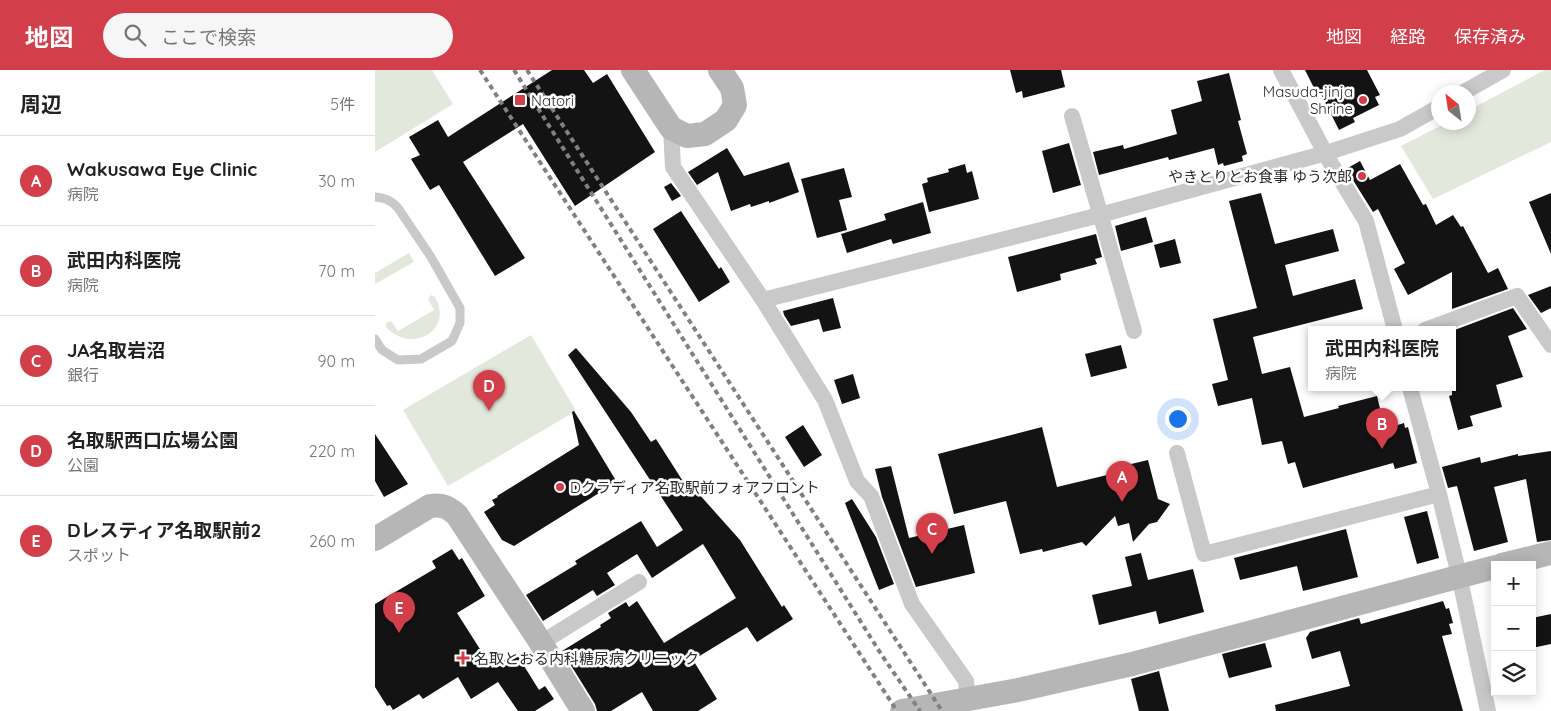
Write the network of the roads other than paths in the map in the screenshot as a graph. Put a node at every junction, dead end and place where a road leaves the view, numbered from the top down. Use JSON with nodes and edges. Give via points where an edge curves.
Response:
{"nodes":[{"id":1,"x":633,"y":70,"type":"edge"},
{"id":2,"x":720,"y":70,"type":"edge"},
{"id":3,"x":1281,"y":70,"type":"edge"},
{"id":4,"x":1503,"y":70,"type":"edge"},
{"id":5,"x":1476,"y":85,"type":"edge"},
{"id":6,"x":1431,"y":111,"type":"edge"},
{"id":7,"x":1072,"y":116,"type":"dead end"},
{"id":8,"x":671,"y":128,"type":"junction"},
{"id":9,"x":1326,"y":153,"type":"junction"},
{"id":10,"x":375,"y":197,"type":"edge"},
{"id":11,"x":1100,"y":215,"type":"junction"},
{"id":12,"x":763,"y":300,"type":"junction"},
{"id":13,"x":1394,"y":326,"type":"edge"},
{"id":14,"x":1436,"y":326,"type":"edge"},
{"id":15,"x":1134,"y":331,"type":"dead end"},
{"id":16,"x":375,"y":339,"type":"edge"},
{"id":17,"x":1551,"y":345,"type":"edge"},
{"id":18,"x":1411,"y":391,"type":"edge"},
{"id":19,"x":1177,"y":453,"type":"dead end"},
{"id":20,"x":1439,"y":494,"type":"junction"},
{"id":21,"x":375,"y":539,"type":"edge"},
{"id":22,"x":1551,"y":553,"type":"edge"},
{"id":23,"x":1518,"y":561,"type":"edge"},
{"id":24,"x":1491,"y":567,"type":"edge"},
{"id":25,"x":1459,"y":575,"type":"junction"},
{"id":26,"x":639,"y":582,"type":"dead end"},
{"id":27,"x":541,"y":643,"type":"junction"},
{"id":28,"x":968,"y":699,"type":"junction"},
{"id":29,"x":583,"y":711,"type":"edge"},
{"id":30,"x":902,"y":711,"type":"edge"},
{"id":31,"x":1487,"y":711,"type":"edge"}],
"edges":[{"from":1,"to":8,"type":"street"},
{"from":2,"to":8,"type":"street","via":[[732,88],[735,105],[726,120],[705,134],[687,136]]},
{"from":3,"to":9,"type":"street"},
{"from":4,"to":5,"type":"street"},
{"from":6,"to":9,"type":"street","via":[[1399,129]]},
{"from":7,"to":11,"type":"street"},
{"from":8,"to":12,"type":"street","via":[[673,167]]},
{"from":9,"to":11,"type":"street"},
{"from":9,"to":13,"type":"street","via":[[1366,221]]},
{"from":10,"to":16,"type":"lane","via":[[392,201],[398,208],[431,257],[459,308],[460,323],[452,341],[421,359],[398,360],[381,350]]},
{"from":11,"to":12,"type":"street"},
{"from":11,"to":15,"type":"street"},
{"from":12,"to":28,"type":"street","via":[[825,400],[857,480],[871,496],[912,604],[965,681]]},
{"from":14,"to":17,"type":"street","via":[[1517,296]]},
{"from":18,"to":20,"type":"street"},
{"from":19,"to":20,"type":"street","via":[[1204,554]]},
{"from":20,"to":25,"type":"street"},
{"from":21,"to":27,"type":"street","via":[[431,506],[448,507],[457,514]]},
{"from":22,"to":23,"type":"street"},
{"from":24,"to":25,"type":"street"},
{"from":25,"to":28,"type":"street","via":[[1132,664]]},
{"from":25,"to":31,"type":"street"},
{"from":26,"to":27,"type":"street"},
{"from":27,"to":29,"type":"street"},
{"from":28,"to":30,"type":"street"}]}
